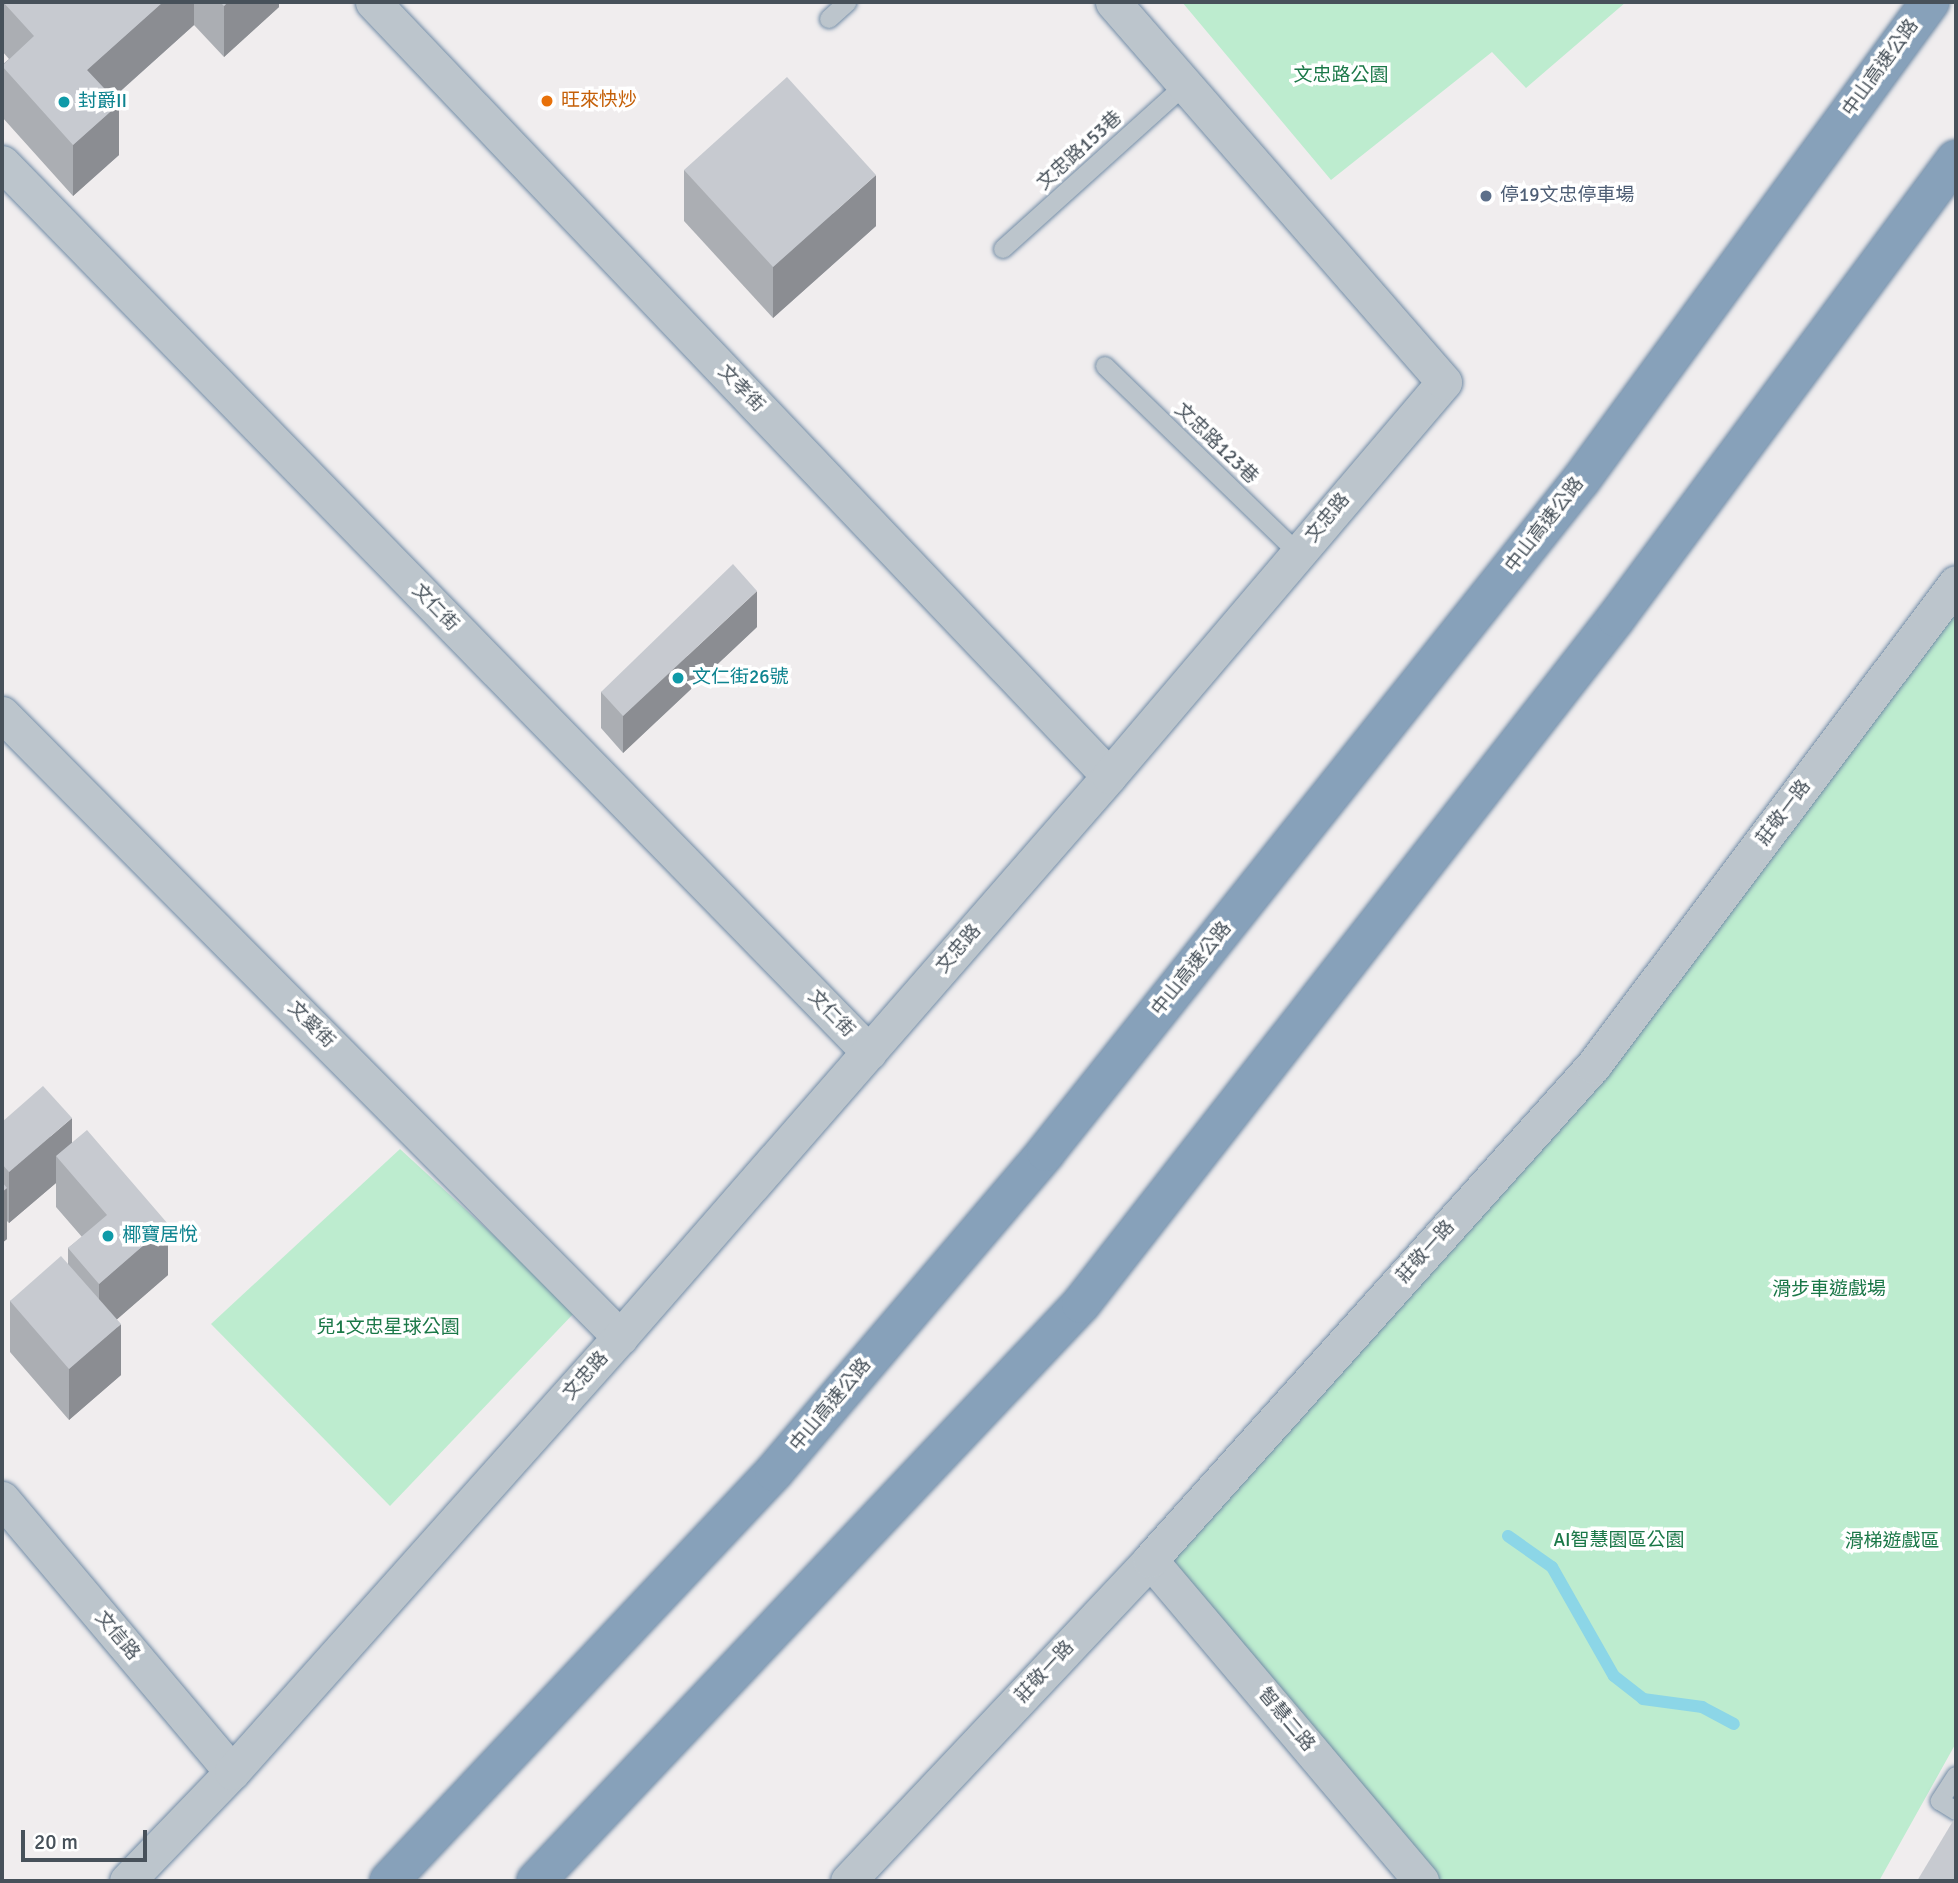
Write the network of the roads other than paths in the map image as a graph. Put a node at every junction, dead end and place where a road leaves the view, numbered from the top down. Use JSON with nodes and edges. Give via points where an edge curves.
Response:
{"nodes":[{"id":1,"x":373,"y":2,"type":"edge"},
{"id":2,"x":848,"y":2,"type":"edge"},
{"id":3,"x":1113,"y":2,"type":"edge"},
{"id":4,"x":1930,"y":2,"type":"edge"},
{"id":5,"x":829,"y":19,"type":"dead end"},
{"id":6,"x":1185,"y":85,"type":"junction"},
{"id":7,"x":1956,"y":159,"type":"edge"},
{"id":8,"x":2,"y":163,"type":"edge"},
{"id":9,"x":1003,"y":249,"type":"dead end"},
{"id":10,"x":1105,"y":366,"type":"dead end"},
{"id":11,"x":1298,"y":553,"type":"junction"},
{"id":12,"x":1956,"y":583,"type":"edge"},
{"id":13,"x":2,"y":714,"type":"edge"},
{"id":14,"x":1109,"y":776,"type":"junction"},
{"id":15,"x":869,"y":1052,"type":"junction"},
{"id":16,"x":620,"y":1337,"type":"junction"},
{"id":17,"x":2,"y":1499,"type":"edge"},
{"id":18,"x":1150,"y":1560,"type":"junction"},
{"id":19,"x":232,"y":1772,"type":"junction"},
{"id":20,"x":1956,"y":1776,"type":"edge"},
{"id":21,"x":1956,"y":1811,"type":"edge"},
{"id":22,"x":127,"y":1881,"type":"edge"},
{"id":23,"x":389,"y":1881,"type":"edge"},
{"id":24,"x":536,"y":1881,"type":"edge"},
{"id":25,"x":848,"y":1881,"type":"edge"},
{"id":26,"x":1421,"y":1881,"type":"edge"}],
"edges":[{"from":1,"to":14,"type":"street","name":"文孝街"},
{"from":2,"to":5,"type":"lane"},
{"from":3,"to":6,"type":"street","name":"文忠路"},
{"from":4,"to":23,"type":"highway","name":"中山高速公路","via":[[1581,480],[1046,1152],[774,1472]]},
{"from":6,"to":9,"type":"lane","name":"文忠路153巷"},
{"from":6,"to":11,"type":"street","name":"文忠路","via":[[1444,382]]},
{"from":7,"to":24,"type":"highway","via":[[1616,618],[1081,1304]]},
{"from":8,"to":15,"type":"street","name":"文仁街"},
{"from":10,"to":11,"type":"lane","name":"文忠路123巷"},
{"from":11,"to":14,"type":"street","name":"文忠路"},
{"from":12,"to":18,"type":"street","name":"莊敬一路","via":[[1593,1066]]},
{"from":13,"to":16,"type":"street","name":"文愛街"},
{"from":14,"to":15,"type":"street","name":"文忠路"},
{"from":15,"to":16,"type":"street","name":"文忠路"},
{"from":16,"to":19,"type":"street","name":"文忠路"},
{"from":17,"to":19,"type":"street","name":"文信路"},
{"from":18,"to":25,"type":"street","name":"莊敬一路"},
{"from":18,"to":26,"type":"street","name":"智慧二路"},
{"from":19,"to":22,"type":"street","name":"文忠路"},
{"from":20,"to":21,"type":"lane","via":[[1940,1801]]}]}
